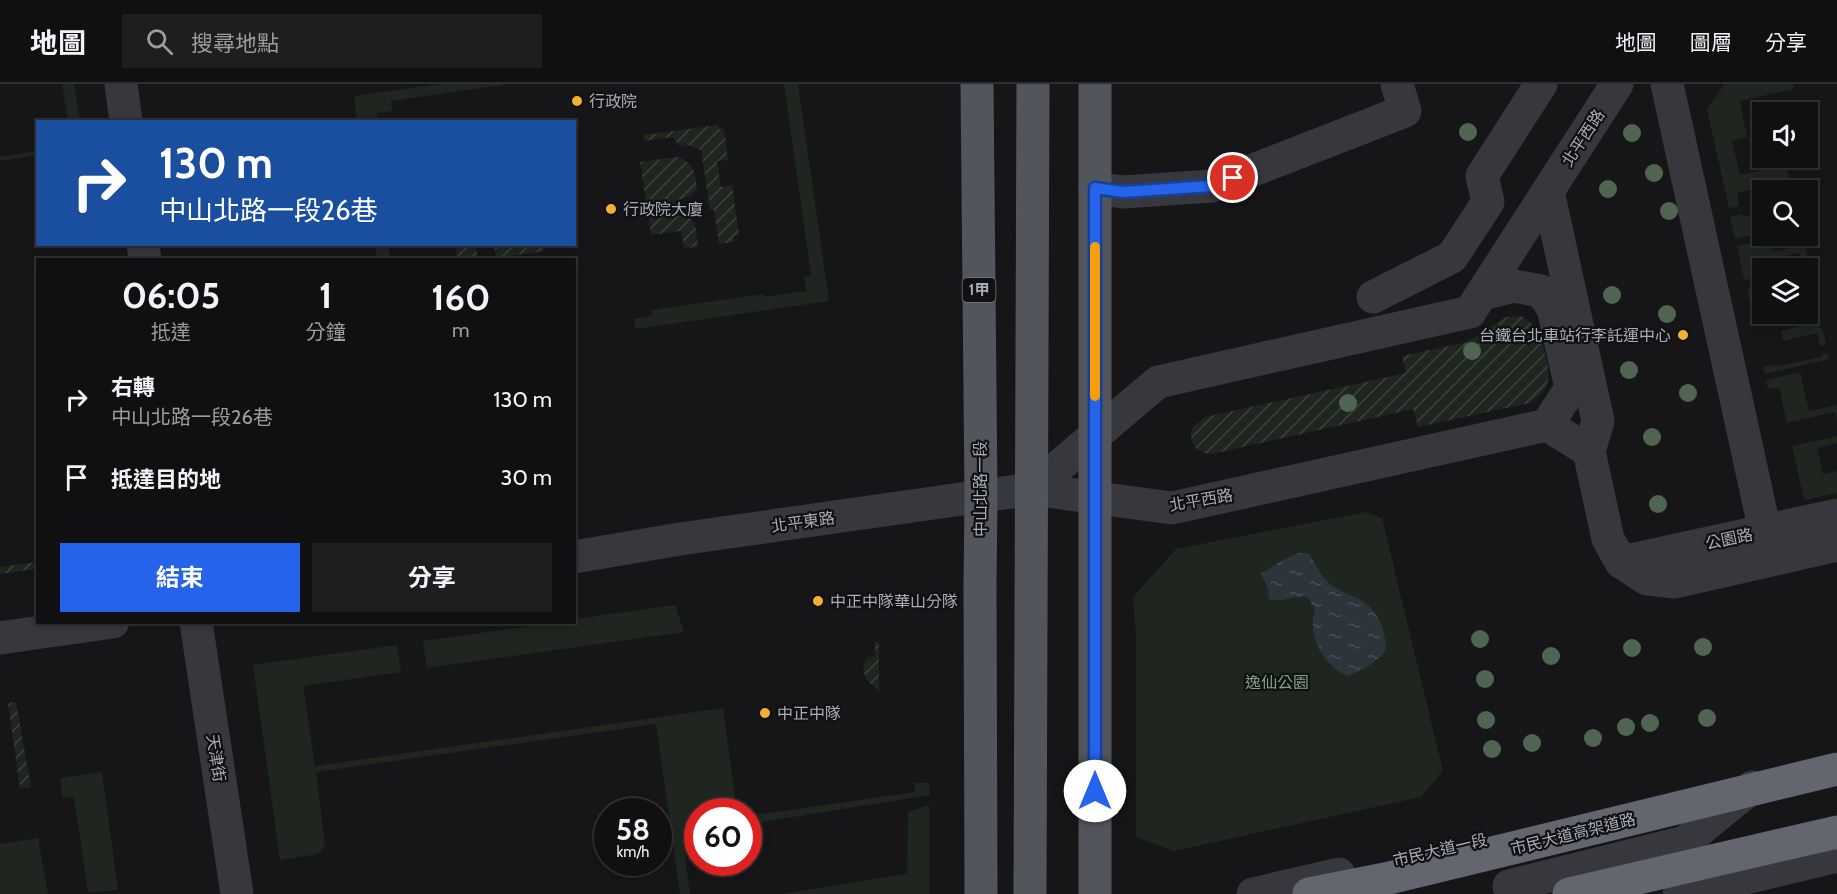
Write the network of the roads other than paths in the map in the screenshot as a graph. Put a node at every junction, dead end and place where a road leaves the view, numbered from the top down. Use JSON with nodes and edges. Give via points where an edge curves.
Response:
{"nodes":[{"id":1,"x":121,"y":84,"type":"edge"},
{"id":2,"x":977,"y":84,"type":"edge"},
{"id":3,"x":1033,"y":84,"type":"edge"},
{"id":4,"x":1095,"y":84,"type":"edge"},
{"id":5,"x":1541,"y":84,"type":"edge"},
{"id":6,"x":1617,"y":84,"type":"edge"},
{"id":7,"x":1667,"y":84,"type":"edge"},
{"id":8,"x":1401,"y":98,"type":"edge"},
{"id":9,"x":126,"y":120,"type":"edge"},
{"id":10,"x":1095,"y":188,"type":"junction"},
{"id":11,"x":1548,"y":191,"type":"junction"},
{"id":12,"x":1482,"y":294,"type":"junction"},
{"id":13,"x":1373,"y":297,"type":"dead end"},
{"id":14,"x":1547,"y":425,"type":"junction"},
{"id":15,"x":1095,"y":435,"type":"junction"},
{"id":16,"x":1589,"y":452,"type":"junction"},
{"id":17,"x":1032,"y":489,"type":"junction"},
{"id":18,"x":981,"y":496,"type":"junction"},
{"id":19,"x":1096,"y":498,"type":"junction"},
{"id":20,"x":1837,"y":514,"type":"edge"},
{"id":21,"x":1765,"y":531,"type":"junction"},
{"id":22,"x":1837,"y":545,"type":"edge"},
{"id":23,"x":576,"y":557,"type":"edge"},
{"id":24,"x":1621,"y":562,"type":"junction"},
{"id":25,"x":99,"y":624,"type":"edge"},
{"id":26,"x":196,"y":624,"type":"edge"},
{"id":27,"x":0,"y":638,"type":"edge"},
{"id":28,"x":1837,"y":755,"type":"edge"},
{"id":29,"x":1837,"y":770,"type":"edge"},
{"id":30,"x":1770,"y":772,"type":"junction"},
{"id":31,"x":1837,"y":832,"type":"edge"},
{"id":32,"x":1685,"y":842,"type":"junction"},
{"id":33,"x":1837,"y":856,"type":"edge"},
{"id":34,"x":1793,"y":866,"type":"junction"},
{"id":35,"x":1509,"y":886,"type":"dead end"},
{"id":36,"x":237,"y":894,"type":"edge"},
{"id":37,"x":981,"y":894,"type":"edge"},
{"id":38,"x":1030,"y":894,"type":"edge"},
{"id":39,"x":1095,"y":894,"type":"edge"},
{"id":40,"x":1253,"y":894,"type":"edge"},
{"id":41,"x":1309,"y":894,"type":"edge"},
{"id":42,"x":1569,"y":894,"type":"edge"},
{"id":43,"x":1679,"y":894,"type":"edge"}],
"edges":[{"from":1,"to":9,"type":"street"},
{"from":2,"to":18,"type":"main road","name":"中山北路一段","number":"1甲"},
{"from":3,"to":17,"type":"main road"},
{"from":4,"to":10,"type":"main road"},
{"from":5,"to":13,"type":"street","via":[[1482,176],[1488,202],[1452,257]]},
{"from":6,"to":11,"type":"street","name":"北平西路"},
{"from":7,"to":21,"type":"street"},
{"from":8,"to":10,"type":"street","via":[[1212,186],[1123,192]]},
{"from":10,"to":15,"type":"main road"},
{"from":11,"to":12,"type":"street","name":"北平西路"},
{"from":11,"to":16,"type":"street","via":[[1599,421]]},
{"from":12,"to":14,"type":"street","via":[[1514,286],[1541,291],[1553,308],[1571,388]]},
{"from":12,"to":15,"type":"street","name":"北平西路","via":[[1470,312],[1158,382]]},
{"from":14,"to":16,"type":"street"},
{"from":14,"to":19,"type":"street","name":"北平西路","via":[[1172,508]]},
{"from":15,"to":17,"type":"street","name":"北平西路"},
{"from":15,"to":19,"type":"main road"},
{"from":16,"to":24,"type":"street","via":[[1608,539]]},
{"from":17,"to":18,"type":"street","name":"北平東路"},
{"from":17,"to":19,"type":"street","name":"北平西路"},
{"from":17,"to":38,"type":"main road"},
{"from":18,"to":23,"type":"street","name":"北平東路"},
{"from":18,"to":37,"type":"main road","name":"中山北路一段","number":"1甲"},
{"from":19,"to":39,"type":"main road"},
{"from":20,"to":21,"type":"street","name":"公園路"},
{"from":21,"to":24,"type":"street","name":"公園路"},
{"from":22,"to":24,"type":"street","via":[[1675,582],[1647,579]]},
{"from":25,"to":27,"type":"street"},
{"from":26,"to":36,"type":"street","name":"天津街"},
{"from":28,"to":30,"type":"street","name":"市民大道一段"},
{"from":29,"to":41,"type":"highway","name":"市民大道高架道路","bridge":true},
{"from":30,"to":32,"type":"street"},
{"from":30,"to":40,"type":"street","name":"市民大道一段"},
{"from":31,"to":42,"type":"highway","bridge":true},
{"from":32,"to":34,"type":"street"},
{"from":32,"to":35,"type":"street"},
{"from":33,"to":34,"type":"street"},
{"from":34,"to":43,"type":"street"}]}
